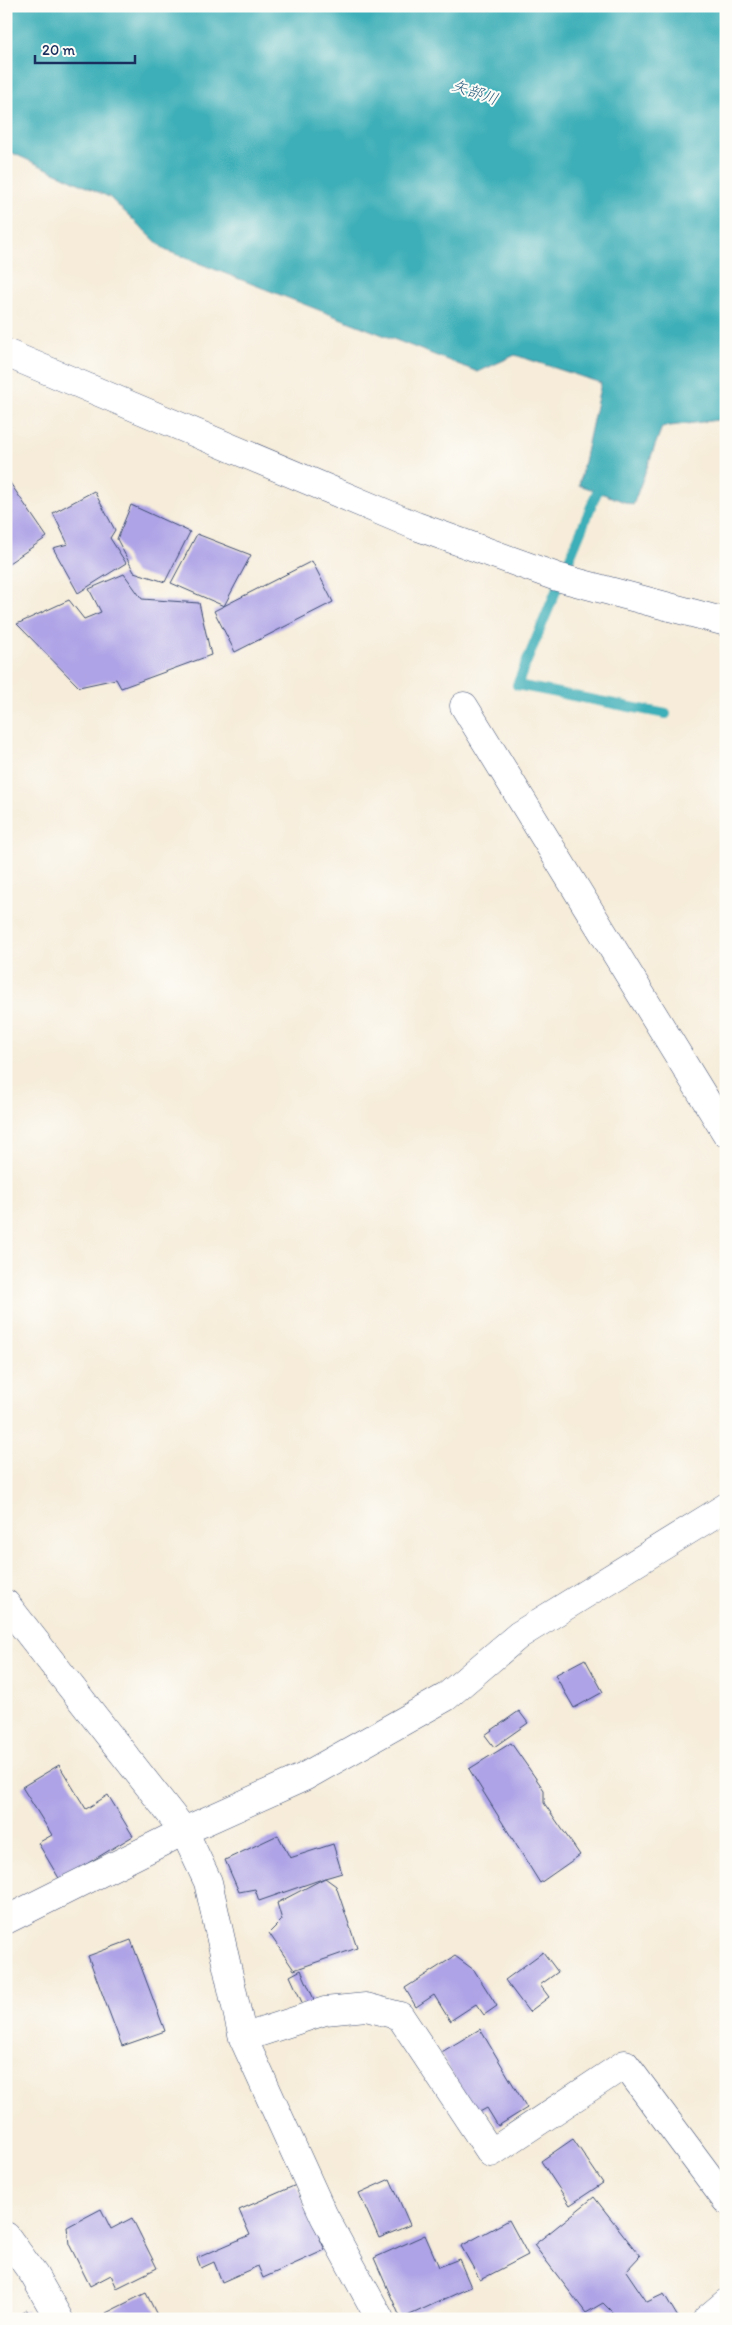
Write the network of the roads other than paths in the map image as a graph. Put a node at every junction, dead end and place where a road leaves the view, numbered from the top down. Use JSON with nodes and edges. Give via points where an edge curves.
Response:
{"nodes":[{"id":1,"x":6,"y":353,"type":"edge"},
{"id":2,"x":726,"y":622,"type":"edge"},
{"id":3,"x":464,"y":706,"type":"dead end"},
{"id":4,"x":726,"y":1132,"type":"edge"},
{"id":5,"x":726,"y":1507,"type":"edge"},
{"id":6,"x":6,"y":1604,"type":"edge"},
{"id":7,"x":184,"y":1831,"type":"junction"},
{"id":8,"x":6,"y":1920,"type":"edge"},
{"id":9,"x":243,"y":2038,"type":"junction"},
{"id":10,"x":726,"y":2200,"type":"edge"},
{"id":11,"x":6,"y":2236,"type":"edge"},
{"id":12,"x":726,"y":2303,"type":"edge"},
{"id":13,"x":58,"y":2319,"type":"edge"},
{"id":14,"x":380,"y":2319,"type":"edge"},
{"id":15,"x":706,"y":2319,"type":"edge"}],
"edges":[{"from":1,"to":2,"type":"street","via":[[416,526],[557,577]]},
{"from":3,"to":4,"type":"street"},
{"from":5,"to":7,"type":"street","via":[[519,1636],[446,1697],[304,1776]]},
{"from":6,"to":7,"type":"street"},
{"from":7,"to":8,"type":"street"},
{"from":7,"to":9,"type":"street","via":[[208,1882]]},
{"from":9,"to":10,"type":"street","via":[[324,2011],[366,2007],[400,2016],[491,2153],[625,2064]]},
{"from":9,"to":14,"type":"street","via":[[324,2216]]},
{"from":11,"to":13,"type":"street","via":[[34,2275]]},
{"from":12,"to":15,"type":"street"}]}
